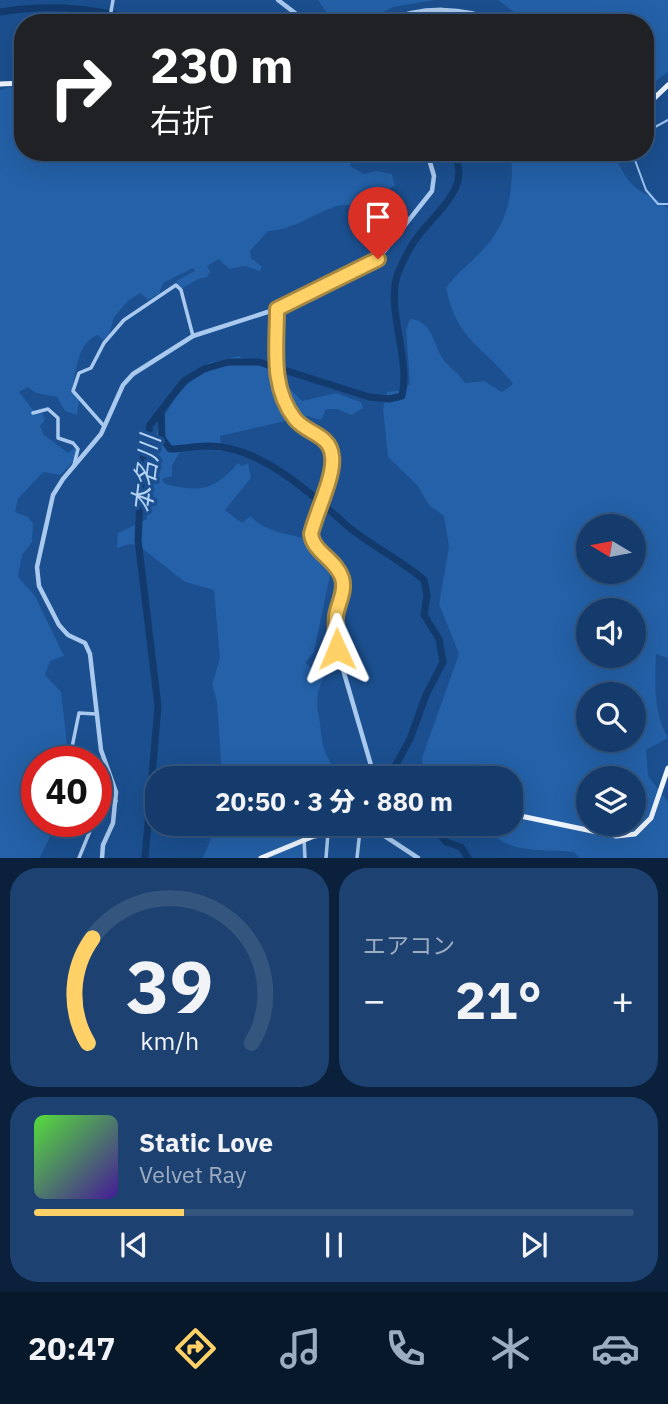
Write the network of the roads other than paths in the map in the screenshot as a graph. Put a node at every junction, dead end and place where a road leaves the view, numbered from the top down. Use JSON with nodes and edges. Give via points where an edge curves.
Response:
{"nodes":[{"id":1,"x":278,"y":0,"type":"edge"},
{"id":2,"x":296,"y":14,"type":"edge"},
{"id":3,"x":403,"y":14,"type":"edge"},
{"id":4,"x":465,"y":14,"type":"edge"},
{"id":5,"x":668,"y":85,"type":"edge"},
{"id":6,"x":654,"y":98,"type":"edge"},
{"id":7,"x":430,"y":161,"type":"edge"},
{"id":8,"x":277,"y":309,"type":"junction"},
{"id":9,"x":193,"y":336,"type":"junction"},
{"id":10,"x":33,"y":413,"type":"dead end"},
{"id":11,"x":105,"y":426,"type":"junction"},
{"id":12,"x":73,"y":467,"type":"junction"},
{"id":13,"x":96,"y":714,"type":"junction"},
{"id":14,"x":73,"y":746,"type":"edge"},
{"id":15,"x":372,"y":766,"type":"edge"},
{"id":16,"x":668,"y":768,"type":"edge"},
{"id":17,"x":112,"y":799,"type":"edge"},
{"id":18,"x":116,"y":801,"type":"junction"},
{"id":19,"x":523,"y":817,"type":"edge"},
{"id":20,"x":316,"y":836,"type":"edge"},
{"id":21,"x":328,"y":836,"type":"edge"},
{"id":22,"x":364,"y":836,"type":"edge"},
{"id":23,"x":383,"y":836,"type":"edge"},
{"id":24,"x":88,"y":837,"type":"edge"},
{"id":25,"x":304,"y":839,"type":"junction"},
{"id":26,"x":79,"y":858,"type":"edge"},
{"id":27,"x":102,"y":858,"type":"edge"},
{"id":28,"x":261,"y":858,"type":"edge"},
{"id":29,"x":305,"y":858,"type":"edge"},
{"id":30,"x":326,"y":858,"type":"edge"},
{"id":31,"x":357,"y":858,"type":"edge"},
{"id":32,"x":418,"y":858,"type":"edge"}],
"edges":[{"from":1,"to":2,"type":"street"},
{"from":3,"to":4,"type":"street","via":[[445,9]]},
{"from":5,"to":6,"type":"main road"},
{"from":7,"to":8,"type":"street","via":[[432,191],[384,254]]},
{"from":8,"to":9,"type":"street"},
{"from":8,"to":15,"type":"street","via":[[279,390],[294,418],[323,438],[331,450],[333,460],[311,539],[342,577],[337,649]]},
{"from":9,"to":11,"type":"street","via":[[127,380]]},
{"from":9,"to":11,"type":"street","via":[[176,285],[124,320],[91,368],[79,373],[73,391]]},
{"from":10,"to":12,"type":"street","via":[[48,409],[58,418],[58,438],[78,449]]},
{"from":11,"to":12,"type":"street"},
{"from":12,"to":13,"type":"street","via":[[53,495],[37,573],[61,629],[88,649]]},
{"from":13,"to":14,"type":"street","via":[[79,713]]},
{"from":13,"to":18,"type":"street"},
{"from":16,"to":19,"type":"main road","via":[[651,818],[635,834],[616,836]]},
{"from":17,"to":18,"type":"street"},
{"from":18,"to":27,"type":"street"},
{"from":20,"to":25,"type":"main road"},
{"from":21,"to":30,"type":"street"},
{"from":22,"to":31,"type":"street"},
{"from":23,"to":32,"type":"street"},
{"from":24,"to":26,"type":"street"},
{"from":25,"to":28,"type":"main road"},
{"from":25,"to":29,"type":"street"}]}
